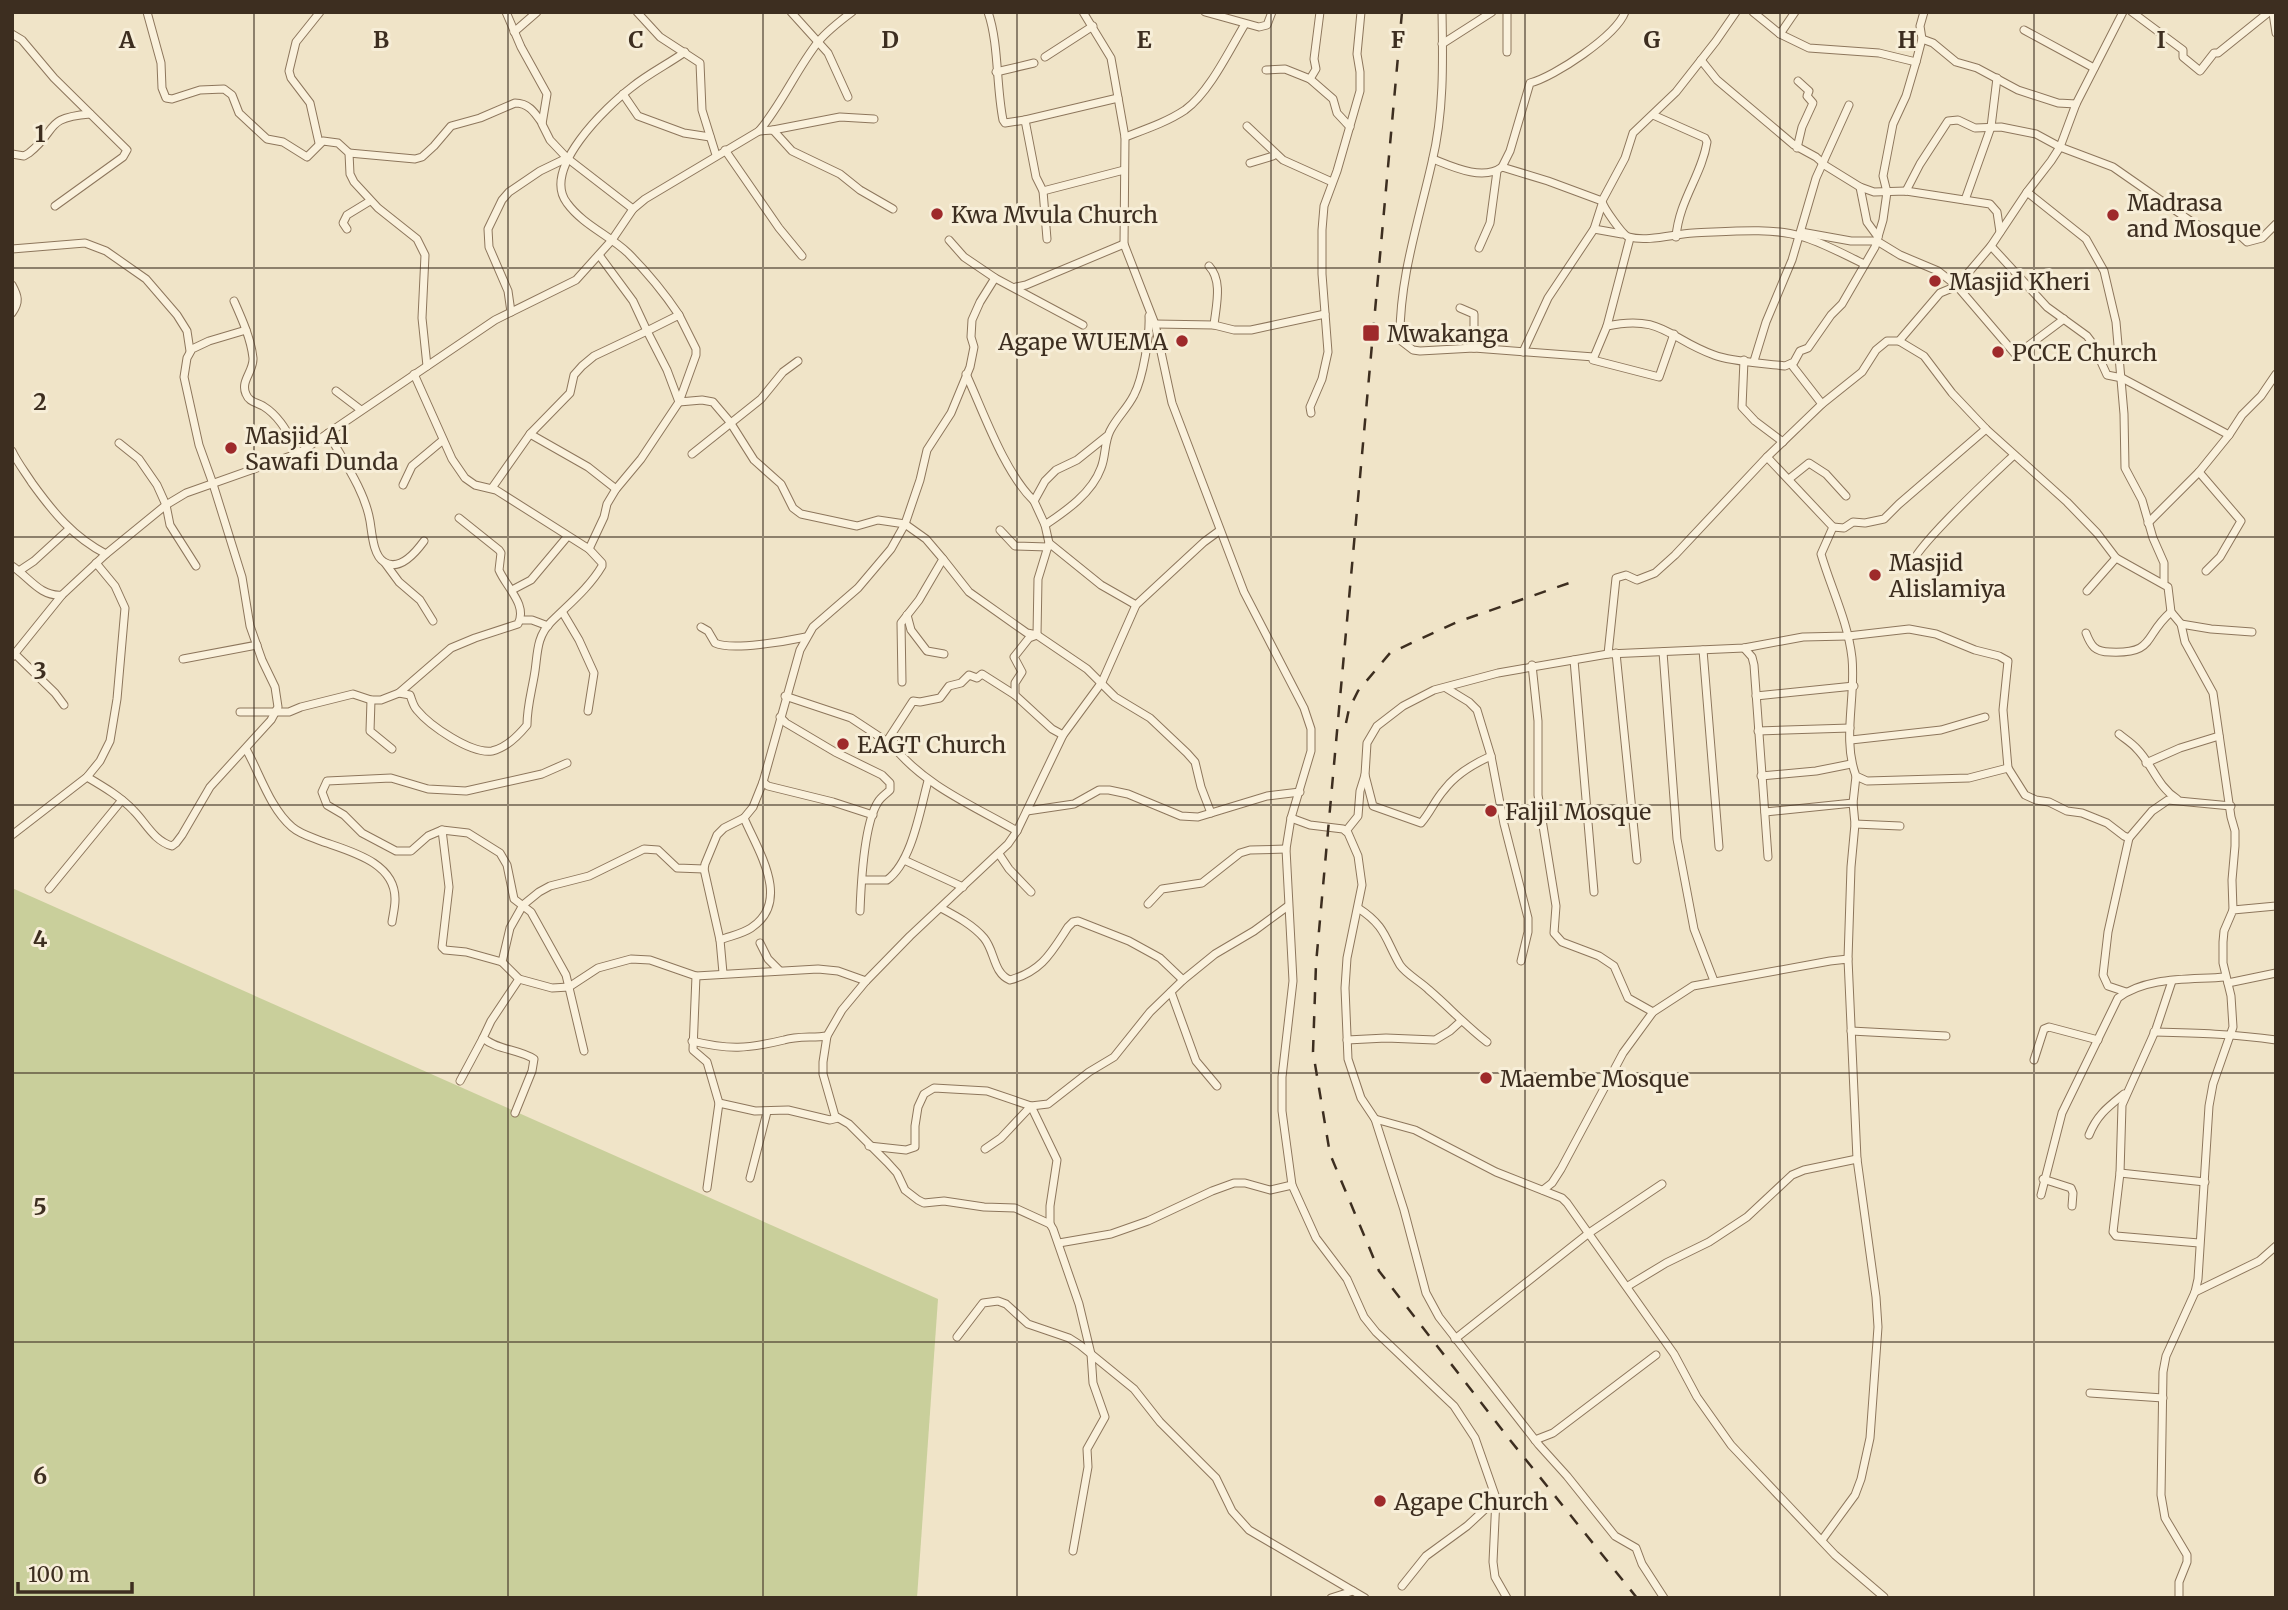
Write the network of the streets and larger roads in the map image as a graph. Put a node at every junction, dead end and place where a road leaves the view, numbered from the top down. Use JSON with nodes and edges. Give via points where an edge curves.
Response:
{"nodes":[{"id":1,"x":147,"y":12,"type":"edge"},
{"id":2,"x":320,"y":12,"type":"edge"},
{"id":3,"x":506,"y":12,"type":"edge"},
{"id":4,"x":537,"y":12,"type":"edge"},
{"id":5,"x":637,"y":12,"type":"edge"},
{"id":6,"x":791,"y":12,"type":"edge"},
{"id":7,"x":852,"y":12,"type":"edge"},
{"id":8,"x":988,"y":12,"type":"edge"},
{"id":9,"x":1083,"y":12,"type":"edge"},
{"id":10,"x":1205,"y":12,"type":"edge"},
{"id":11,"x":1272,"y":12,"type":"edge"},
{"id":12,"x":1320,"y":12,"type":"edge"},
{"id":13,"x":1361,"y":12,"type":"edge"},
{"id":14,"x":1442,"y":12,"type":"edge"},
{"id":15,"x":1492,"y":12,"type":"edge"},
{"id":16,"x":1507,"y":12,"type":"edge"},
{"id":17,"x":1625,"y":12,"type":"edge"},
{"id":18,"x":1736,"y":12,"type":"edge"},
{"id":19,"x":1753,"y":12,"type":"edge"},
{"id":20,"x":1795,"y":12,"type":"edge"},
{"id":21,"x":1924,"y":12,"type":"edge"},
{"id":22,"x":2123,"y":12,"type":"edge"},
{"id":23,"x":2132,"y":12,"type":"edge"},
{"id":24,"x":2272,"y":12,"type":"edge"},
{"id":25,"x":1245,"y":24,"type":"junction"},
{"id":26,"x":1093,"y":26,"type":"junction"},
{"id":27,"x":2024,"y":30,"type":"dead end"},
{"id":28,"x":514,"y":32,"type":"junction"},
{"id":29,"x":2276,"y":33,"type":"edge"},
{"id":30,"x":12,"y":34,"type":"edge"},
{"id":31,"x":1780,"y":34,"type":"junction"},
{"id":32,"x":1922,"y":39,"type":"junction"},
{"id":33,"x":817,"y":43,"type":"junction"},
{"id":34,"x":1442,"y":44,"type":"junction"},
{"id":35,"x":685,"y":52,"type":"junction"},
{"id":36,"x":1507,"y":52,"type":"dead end"},
{"id":37,"x":1045,"y":57,"type":"dead end"},
{"id":38,"x":1701,"y":60,"type":"junction"},
{"id":39,"x":1916,"y":62,"type":"junction"},
{"id":40,"x":1034,"y":63,"type":"dead end"},
{"id":41,"x":2094,"y":68,"type":"junction"},
{"id":42,"x":1266,"y":70,"type":"dead end"},
{"id":43,"x":996,"y":72,"type":"junction"},
{"id":44,"x":1997,"y":78,"type":"junction"},
{"id":45,"x":1310,"y":79,"type":"junction"},
{"id":46,"x":1798,"y":81,"type":"dead end"},
{"id":47,"x":624,"y":94,"type":"junction"},
{"id":48,"x":848,"y":97,"type":"dead end"},
{"id":49,"x":1118,"y":98,"type":"junction"},
{"id":50,"x":2076,"y":104,"type":"junction"},
{"id":51,"x":1849,"y":105,"type":"dead end"},
{"id":52,"x":90,"y":114,"type":"junction"},
{"id":53,"x":1653,"y":114,"type":"junction"},
{"id":54,"x":874,"y":119,"type":"dead end"},
{"id":55,"x":1025,"y":121,"type":"junction"},
{"id":56,"x":542,"y":124,"type":"junction"},
{"id":57,"x":1247,"y":126,"type":"dead end"},
{"id":58,"x":1350,"y":127,"type":"junction"},
{"id":59,"x":1991,"y":127,"type":"junction"},
{"id":60,"x":773,"y":130,"type":"junction"},
{"id":61,"x":759,"y":131,"type":"junction"},
{"id":62,"x":710,"y":136,"type":"junction"},
{"id":63,"x":1125,"y":137,"type":"junction"},
{"id":64,"x":319,"y":143,"type":"junction"},
{"id":65,"x":2060,"y":147,"type":"junction"},
{"id":66,"x":1797,"y":148,"type":"junction"},
{"id":67,"x":725,"y":150,"type":"junction"},
{"id":68,"x":349,"y":153,"type":"junction"},
{"id":69,"x":1275,"y":153,"type":"junction"},
{"id":70,"x":12,"y":154,"type":"edge"},
{"id":71,"x":716,"y":155,"type":"junction"},
{"id":72,"x":567,"y":158,"type":"junction"},
{"id":73,"x":1433,"y":159,"type":"junction"},
{"id":74,"x":1823,"y":161,"type":"junction"},
{"id":75,"x":1250,"y":163,"type":"dead end"},
{"id":76,"x":1500,"y":169,"type":"junction"},
{"id":77,"x":1124,"y":170,"type":"junction"},
{"id":78,"x":1332,"y":182,"type":"junction"},
{"id":79,"x":1860,"y":187,"type":"junction"},
{"id":80,"x":1043,"y":191,"type":"junction"},
{"id":81,"x":1906,"y":191,"type":"junction"},
{"id":82,"x":1887,"y":192,"type":"junction"},
{"id":83,"x":2027,"y":192,"type":"junction"},
{"id":84,"x":1965,"y":200,"type":"junction"},
{"id":85,"x":370,"y":201,"type":"junction"},
{"id":86,"x":1602,"y":202,"type":"junction"},
{"id":87,"x":55,"y":206,"type":"dead end"},
{"id":88,"x":633,"y":209,"type":"junction"},
{"id":89,"x":893,"y":209,"type":"dead end"},
{"id":90,"x":2276,"y":224,"type":"edge"},
{"id":91,"x":347,"y":229,"type":"dead end"},
{"id":92,"x":1594,"y":229,"type":"junction"},
{"id":93,"x":2000,"y":232,"type":"junction"},
{"id":94,"x":1622,"y":234,"type":"junction"},
{"id":95,"x":1800,"y":234,"type":"junction"},
{"id":96,"x":1676,"y":237,"type":"junction"},
{"id":97,"x":1630,"y":238,"type":"junction"},
{"id":98,"x":1047,"y":239,"type":"dead end"},
{"id":99,"x":1878,"y":239,"type":"junction"},
{"id":100,"x":612,"y":240,"type":"junction"},
{"id":101,"x":949,"y":240,"type":"dead end"},
{"id":102,"x":1124,"y":244,"type":"junction"},
{"id":103,"x":1991,"y":246,"type":"junction"},
{"id":104,"x":1479,"y":248,"type":"dead end"},
{"id":105,"x":12,"y":249,"type":"edge"},
{"id":106,"x":599,"y":256,"type":"junction"},
{"id":107,"x":802,"y":256,"type":"dead end"},
{"id":108,"x":1864,"y":264,"type":"junction"},
{"id":109,"x":1209,"y":266,"type":"dead end"},
{"id":110,"x":995,"y":278,"type":"junction"},
{"id":111,"x":12,"y":285,"type":"edge"},
{"id":112,"x":1957,"y":286,"type":"junction"},
{"id":113,"x":1016,"y":287,"type":"junction"},
{"id":114,"x":234,"y":301,"type":"dead end"},
{"id":115,"x":1149,"y":304,"type":"junction"},
{"id":116,"x":1460,"y":308,"type":"dead end"},
{"id":117,"x":511,"y":312,"type":"junction"},
{"id":118,"x":12,"y":313,"type":"edge"},
{"id":119,"x":1325,"y":314,"type":"junction"},
{"id":120,"x":679,"y":315,"type":"junction"},
{"id":121,"x":2064,"y":319,"type":"junction"},
{"id":122,"x":1155,"y":324,"type":"junction"},
{"id":123,"x":1083,"y":325,"type":"dead end"},
{"id":124,"x":1214,"y":325,"type":"junction"},
{"id":125,"x":1607,"y":326,"type":"junction"},
{"id":126,"x":246,"y":330,"type":"junction"},
{"id":127,"x":647,"y":331,"type":"junction"},
{"id":128,"x":1674,"y":334,"type":"junction"},
{"id":129,"x":1899,"y":341,"type":"junction"},
{"id":130,"x":1474,"y":348,"type":"junction"},
{"id":131,"x":190,"y":352,"type":"junction"},
{"id":132,"x":1523,"y":352,"type":"junction"},
{"id":133,"x":1593,"y":360,"type":"dead end"},
{"id":134,"x":1744,"y":360,"type":"junction"},
{"id":135,"x":798,"y":361,"type":"dead end"},
{"id":136,"x":1754,"y":361,"type":"junction"},
{"id":137,"x":1791,"y":364,"type":"junction"},
{"id":138,"x":427,"y":366,"type":"junction"},
{"id":139,"x":414,"y":374,"type":"junction"},
{"id":140,"x":966,"y":374,"type":"junction"},
{"id":141,"x":2276,"y":374,"type":"edge"},
{"id":142,"x":2122,"y":379,"type":"junction"},
{"id":143,"x":336,"y":391,"type":"dead end"},
{"id":144,"x":679,"y":402,"type":"junction"},
{"id":145,"x":1822,"y":404,"type":"junction"},
{"id":146,"x":361,"y":410,"type":"junction"},
{"id":147,"x":1311,"y":412,"type":"dead end"},
{"id":148,"x":730,"y":422,"type":"junction"},
{"id":149,"x":1986,"y":429,"type":"junction"},
{"id":150,"x":328,"y":433,"type":"junction"},
{"id":151,"x":530,"y":434,"type":"junction"},
{"id":152,"x":1107,"y":436,"type":"junction"},
{"id":153,"x":2229,"y":436,"type":"junction"},
{"id":154,"x":443,"y":440,"type":"junction"},
{"id":155,"x":1783,"y":442,"type":"junction"},
{"id":156,"x":119,"y":443,"type":"dead end"},
{"id":157,"x":12,"y":450,"type":"edge"},
{"id":158,"x":299,"y":453,"type":"junction"},
{"id":159,"x":692,"y":454,"type":"dead end"},
{"id":160,"x":2014,"y":455,"type":"junction"},
{"id":161,"x":1767,"y":457,"type":"junction"},
{"id":162,"x":2199,"y":472,"type":"junction"},
{"id":163,"x":1789,"y":480,"type":"junction"},
{"id":164,"x":214,"y":484,"type":"junction"},
{"id":165,"x":403,"y":485,"type":"dead end"},
{"id":166,"x":492,"y":488,"type":"junction"},
{"id":167,"x":615,"y":489,"type":"junction"},
{"id":168,"x":1846,"y":496,"type":"dead end"},
{"id":169,"x":1034,"y":501,"type":"junction"},
{"id":170,"x":166,"y":505,"type":"junction"},
{"id":171,"x":459,"y":518,"type":"dead end"},
{"id":172,"x":2148,"y":523,"type":"junction"},
{"id":173,"x":905,"y":524,"type":"junction"},
{"id":174,"x":1045,"y":525,"type":"junction"},
{"id":175,"x":1833,"y":527,"type":"junction"},
{"id":176,"x":69,"y":529,"type":"junction"},
{"id":177,"x":1000,"y":530,"type":"dead end"},
{"id":178,"x":1219,"y":531,"type":"junction"},
{"id":179,"x":567,"y":537,"type":"junction"},
{"id":180,"x":424,"y":541,"type":"dead end"},
{"id":181,"x":1048,"y":545,"type":"junction"},
{"id":182,"x":589,"y":549,"type":"junction"},
{"id":183,"x":106,"y":554,"type":"junction"},
{"id":184,"x":2116,"y":558,"type":"junction"},
{"id":185,"x":943,"y":559,"type":"junction"},
{"id":186,"x":385,"y":562,"type":"junction"},
{"id":187,"x":96,"y":563,"type":"junction"},
{"id":188,"x":196,"y":566,"type":"dead end"},
{"id":189,"x":16,"y":568,"type":"edge"},
{"id":190,"x":1910,"y":568,"type":"dead end"},
{"id":191,"x":2206,"y":571,"type":"dead end"},
{"id":192,"x":2164,"y":582,"type":"junction"},
{"id":193,"x":512,"y":590,"type":"junction"},
{"id":194,"x":2087,"y":591,"type":"dead end"},
{"id":195,"x":62,"y":595,"type":"junction"},
{"id":196,"x":1136,"y":605,"type":"junction"},
{"id":197,"x":2171,"y":612,"type":"junction"},
{"id":198,"x":563,"y":613,"type":"junction"},
{"id":199,"x":907,"y":615,"type":"junction"},
{"id":200,"x":521,"y":620,"type":"junction"},
{"id":201,"x":433,"y":621,"type":"dead end"},
{"id":202,"x":2181,"y":624,"type":"junction"},
{"id":203,"x":548,"y":626,"type":"junction"},
{"id":204,"x":701,"y":627,"type":"dead end"},
{"id":205,"x":2252,"y":632,"type":"dead end"},
{"id":206,"x":2086,"y":633,"type":"dead end"},
{"id":207,"x":1037,"y":635,"type":"junction"},
{"id":208,"x":1849,"y":636,"type":"junction"},
{"id":209,"x":806,"y":637,"type":"junction"},
{"id":210,"x":257,"y":645,"type":"junction"},
{"id":211,"x":1744,"y":648,"type":"junction"},
{"id":212,"x":1703,"y":650,"type":"junction"},
{"id":213,"x":1663,"y":652,"type":"junction"},
{"id":214,"x":1612,"y":653,"type":"junction"},
{"id":215,"x":944,"y":654,"type":"dead end"},
{"id":216,"x":13,"y":656,"type":"edge"},
{"id":217,"x":183,"y":659,"type":"dead end"},
{"id":218,"x":1574,"y":660,"type":"junction"},
{"id":219,"x":1532,"y":665,"type":"junction"},
{"id":220,"x":902,"y":682,"type":"dead end"},
{"id":221,"x":1102,"y":682,"type":"junction"},
{"id":222,"x":1854,"y":686,"type":"junction"},
{"id":223,"x":1446,"y":688,"type":"junction"},
{"id":224,"x":399,"y":693,"type":"junction"},
{"id":225,"x":1015,"y":695,"type":"junction"},
{"id":226,"x":785,"y":696,"type":"junction"},
{"id":227,"x":1756,"y":696,"type":"junction"},
{"id":228,"x":371,"y":700,"type":"junction"},
{"id":229,"x":64,"y":705,"type":"dead end"},
{"id":230,"x":588,"y":711,"type":"dead end"},
{"id":231,"x":240,"y":712,"type":"dead end"},
{"id":232,"x":276,"y":712,"type":"junction"},
{"id":233,"x":780,"y":717,"type":"junction"},
{"id":234,"x":1985,"y":717,"type":"dead end"},
{"id":235,"x":1850,"y":728,"type":"junction"},
{"id":236,"x":1758,"y":731,"type":"junction"},
{"id":237,"x":2119,"y":734,"type":"dead end"},
{"id":238,"x":1063,"y":735,"type":"junction"},
{"id":239,"x":2219,"y":736,"type":"junction"},
{"id":240,"x":1851,"y":740,"type":"junction"},
{"id":241,"x":893,"y":746,"type":"junction"},
{"id":242,"x":246,"y":749,"type":"junction"},
{"id":243,"x":392,"y":749,"type":"dead end"},
{"id":244,"x":1491,"y":756,"type":"junction"},
{"id":245,"x":567,"y":763,"type":"dead end"},
{"id":246,"x":2146,"y":763,"type":"junction"},
{"id":247,"x":1851,"y":764,"type":"junction"},
{"id":248,"x":2008,"y":768,"type":"junction"},
{"id":249,"x":1365,"y":775,"type":"junction"},
{"id":250,"x":1761,"y":776,"type":"junction"},
{"id":251,"x":1856,"y":776,"type":"junction"},
{"id":252,"x":87,"y":777,"type":"junction"},
{"id":253,"x":929,"y":781,"type":"junction"},
{"id":254,"x":763,"y":782,"type":"junction"},
{"id":255,"x":1300,"y":792,"type":"junction"},
{"id":256,"x":122,"y":800,"type":"junction"},
{"id":257,"x":2177,"y":800,"type":"junction"},
{"id":258,"x":1853,"y":803,"type":"junction"},
{"id":259,"x":2231,"y":806,"type":"junction"},
{"id":260,"x":1027,"y":811,"type":"junction"},
{"id":261,"x":1765,"y":812,"type":"junction"},
{"id":262,"x":1211,"y":813,"type":"junction"},
{"id":263,"x":873,"y":814,"type":"junction"},
{"id":264,"x":744,"y":818,"type":"junction"},
{"id":265,"x":1291,"y":818,"type":"junction"},
{"id":266,"x":1855,"y":824,"type":"junction"},
{"id":267,"x":1900,"y":826,"type":"dead end"},
{"id":268,"x":442,"y":830,"type":"junction"},
{"id":269,"x":1017,"y":831,"type":"junction"},
{"id":270,"x":1346,"y":831,"type":"junction"},
{"id":271,"x":12,"y":835,"type":"edge"},
{"id":272,"x":2129,"y":838,"type":"junction"},
{"id":273,"x":1719,"y":847,"type":"dead end"},
{"id":274,"x":1286,"y":849,"type":"junction"},
{"id":275,"x":999,"y":854,"type":"junction"},
{"id":276,"x":1768,"y":857,"type":"dead end"},
{"id":277,"x":904,"y":860,"type":"junction"},
{"id":278,"x":1637,"y":860,"type":"dead end"},
{"id":279,"x":704,"y":869,"type":"junction"},
{"id":280,"x":863,"y":880,"type":"junction"},
{"id":281,"x":963,"y":887,"type":"junction"},
{"id":282,"x":49,"y":889,"type":"dead end"},
{"id":283,"x":1031,"y":892,"type":"dead end"},
{"id":284,"x":1594,"y":892,"type":"dead end"},
{"id":285,"x":1148,"y":904,"type":"dead end"},
{"id":286,"x":523,"y":905,"type":"junction"},
{"id":287,"x":1288,"y":906,"type":"junction"},
{"id":288,"x":2276,"y":906,"type":"edge"},
{"id":289,"x":942,"y":908,"type":"junction"},
{"id":290,"x":1358,"y":908,"type":"junction"},
{"id":291,"x":2233,"y":910,"type":"junction"},
{"id":292,"x":860,"y":911,"type":"dead end"},
{"id":293,"x":392,"y":922,"type":"dead end"},
{"id":294,"x":720,"y":940,"type":"junction"},
{"id":295,"x":760,"y":943,"type":"dead end"},
{"id":296,"x":1848,"y":959,"type":"junction"},
{"id":297,"x":1521,"y":961,"type":"dead end"},
{"id":298,"x":502,"y":962,"type":"junction"},
{"id":299,"x":779,"y":970,"type":"junction"},
{"id":300,"x":723,"y":973,"type":"junction"},
{"id":301,"x":2276,"y":973,"type":"edge"},
{"id":302,"x":696,"y":976,"type":"junction"},
{"id":303,"x":519,"y":979,"type":"junction"},
{"id":304,"x":1182,"y":980,"type":"junction"},
{"id":305,"x":2226,"y":980,"type":"junction"},
{"id":306,"x":866,"y":981,"type":"junction"},
{"id":307,"x":1714,"y":981,"type":"junction"},
{"id":308,"x":2172,"y":981,"type":"junction"},
{"id":309,"x":569,"y":987,"type":"junction"},
{"id":310,"x":1171,"y":992,"type":"junction"},
{"id":311,"x":2126,"y":992,"type":"junction"},
{"id":312,"x":1653,"y":1012,"type":"junction"},
{"id":313,"x":1461,"y":1021,"type":"junction"},
{"id":314,"x":1851,"y":1031,"type":"junction"},
{"id":315,"x":2154,"y":1032,"type":"junction"},
{"id":316,"x":2232,"y":1033,"type":"junction"},
{"id":317,"x":1946,"y":1036,"type":"dead end"},
{"id":318,"x":827,"y":1037,"type":"junction"},
{"id":319,"x":483,"y":1038,"type":"junction"},
{"id":320,"x":1347,"y":1040,"type":"junction"},
{"id":321,"x":2098,"y":1040,"type":"junction"},
{"id":322,"x":2276,"y":1040,"type":"edge"},
{"id":323,"x":692,"y":1041,"type":"junction"},
{"id":324,"x":1487,"y":1042,"type":"dead end"},
{"id":325,"x":584,"y":1051,"type":"dead end"},
{"id":326,"x":2034,"y":1060,"type":"dead end"},
{"id":327,"x":460,"y":1081,"type":"dead end"},
{"id":328,"x":1217,"y":1086,"type":"dead end"},
{"id":329,"x":2125,"y":1094,"type":"junction"},
{"id":330,"x":719,"y":1103,"type":"junction"},
{"id":331,"x":1031,"y":1106,"type":"junction"},
{"id":332,"x":767,"y":1112,"type":"junction"},
{"id":333,"x":515,"y":1113,"type":"dead end"},
{"id":334,"x":838,"y":1118,"type":"junction"},
{"id":335,"x":1375,"y":1119,"type":"junction"},
{"id":336,"x":2089,"y":1135,"type":"dead end"},
{"id":337,"x":869,"y":1146,"type":"junction"},
{"id":338,"x":985,"y":1149,"type":"dead end"},
{"id":339,"x":1857,"y":1159,"type":"junction"},
{"id":340,"x":2120,"y":1173,"type":"junction"},
{"id":341,"x":750,"y":1178,"type":"dead end"},
{"id":342,"x":2043,"y":1179,"type":"junction"},
{"id":343,"x":2205,"y":1182,"type":"junction"},
{"id":344,"x":1552,"y":1183,"type":"junction"},
{"id":345,"x":1662,"y":1184,"type":"dead end"},
{"id":346,"x":1292,"y":1185,"type":"junction"},
{"id":347,"x":707,"y":1188,"type":"dead end"},
{"id":348,"x":1543,"y":1190,"type":"junction"},
{"id":349,"x":2041,"y":1195,"type":"dead end"},
{"id":350,"x":1562,"y":1198,"type":"junction"},
{"id":351,"x":2071,"y":1206,"type":"dead end"},
{"id":352,"x":1050,"y":1224,"type":"junction"},
{"id":353,"x":1589,"y":1233,"type":"junction"},
{"id":354,"x":2199,"y":1243,"type":"junction"},
{"id":355,"x":1059,"y":1244,"type":"junction"},
{"id":356,"x":2276,"y":1246,"type":"edge"},
{"id":357,"x":1628,"y":1286,"type":"junction"},
{"id":358,"x":2195,"y":1292,"type":"junction"},
{"id":359,"x":957,"y":1338,"type":"dead end"},
{"id":360,"x":1455,"y":1339,"type":"junction"},
{"id":361,"x":1091,"y":1354,"type":"junction"},
{"id":362,"x":1656,"y":1355,"type":"dead end"},
{"id":363,"x":2090,"y":1393,"type":"dead end"},
{"id":364,"x":2163,"y":1398,"type":"junction"},
{"id":365,"x":1535,"y":1440,"type":"junction"},
{"id":366,"x":1496,"y":1498,"type":"junction"},
{"id":367,"x":1822,"y":1540,"type":"junction"},
{"id":368,"x":1073,"y":1551,"type":"dead end"},
{"id":369,"x":1402,"y":1586,"type":"dead end"},
{"id":370,"x":1353,"y":1591,"type":"junction"},
{"id":371,"x":1884,"y":1597,"type":"edge"},
{"id":372,"x":1331,"y":1598,"type":"edge"},
{"id":373,"x":1365,"y":1598,"type":"edge"},
{"id":374,"x":1507,"y":1598,"type":"edge"},
{"id":375,"x":1664,"y":1598,"type":"edge"},
{"id":376,"x":2179,"y":1598,"type":"edge"}],
"edges":[{"from":1,"to":64,"type":"street","via":[[166,98],[224,89],[232,94],[241,115],[267,139],[283,142],[307,157]]},
{"from":2,"to":64,"type":"street","via":[[296,42],[289,71],[310,103]]},
{"from":3,"to":28,"type":"street"},
{"from":4,"to":28,"type":"street"},
{"from":5,"to":35,"type":"street","via":[[652,31]]},
{"from":6,"to":33,"type":"street"},
{"from":7,"to":33,"type":"street"},
{"from":8,"to":43,"type":"street"},
{"from":9,"to":26,"type":"street"},
{"from":10,"to":25,"type":"street"},
{"from":11,"to":25,"type":"street","via":[[1266,26]]},
{"from":12,"to":45,"type":"street","via":[[1316,69]]},
{"from":13,"to":58,"type":"street","via":[[1360,91]]},
{"from":14,"to":34,"type":"street"},
{"from":15,"to":34,"type":"street"},
{"from":16,"to":36,"type":"street"},
{"from":17,"to":76,"type":"street","via":[[1616,28],[1559,71],[1530,83],[1510,151]]},
{"from":18,"to":38,"type":"street"},
{"from":19,"to":31,"type":"street"},
{"from":20,"to":31,"type":"street"},
{"from":21,"to":32,"type":"street"},
{"from":22,"to":41,"type":"street"},
{"from":23,"to":24,"type":"street","via":[[2183,50],[2183,57],[2200,71],[2214,53]]},
{"from":24,"to":29,"type":"street"},
{"from":25,"to":63,"type":"street","via":[[1189,108]]},
{"from":26,"to":37,"type":"street"},
{"from":26,"to":49,"type":"street","via":[[1111,58]]},
{"from":27,"to":41,"type":"street"},
{"from":28,"to":56,"type":"street","via":[[547,94]]},
{"from":30,"to":52,"type":"street"},
{"from":31,"to":39,"type":"street","via":[[1809,48],[1880,53]]},
{"from":32,"to":39,"type":"street"},
{"from":32,"to":44,"type":"street","via":[[1955,62]]},
{"from":33,"to":48,"type":"street","via":[[828,53]]},
{"from":33,"to":61,"type":"street"},
{"from":34,"to":73,"type":"street"},
{"from":35,"to":47,"type":"street"},
{"from":35,"to":62,"type":"street","via":[[701,66],[702,110]]},
{"from":38,"to":53,"type":"street"},
{"from":38,"to":66,"type":"street","via":[[1717,80]]},
{"from":39,"to":82,"type":"street","via":[[1893,124],[1883,176]]},
{"from":40,"to":43,"type":"street"},
{"from":41,"to":50,"type":"street"},
{"from":42,"to":45,"type":"street","via":[[1285,69]]},
{"from":43,"to":55,"type":"street","via":[[1003,123]]},
{"from":44,"to":50,"type":"street","via":[[2040,98]]},
{"from":44,"to":59,"type":"street"},
{"from":45,"to":58,"type":"street","via":[[1333,99],[1337,113]]},
{"from":46,"to":66,"type":"street","via":[[1813,103]]},
{"from":47,"to":62,"type":"street","via":[[638,116]]},
{"from":47,"to":72,"type":"street"},
{"from":49,"to":55,"type":"street"},
{"from":49,"to":63,"type":"street"},
{"from":50,"to":65,"type":"street"},
{"from":51,"to":74,"type":"street"},
{"from":52,"to":70,"type":"street","via":[[58,120],[33,150],[24,156]]},
{"from":52,"to":87,"type":"street","via":[[120,141],[126,153]]},
{"from":53,"to":86,"type":"street","via":[[1633,133]]},
{"from":53,"to":96,"type":"street","via":[[1707,142],[1678,217]]},
{"from":54,"to":60,"type":"street","via":[[840,117]]},
{"from":55,"to":80,"type":"street"},
{"from":56,"to":68,"type":"street","via":[[532,110],[515,103],[451,125],[422,157]]},
{"from":56,"to":72,"type":"street"},
{"from":57,"to":69,"type":"street"},
{"from":58,"to":78,"type":"street"},
{"from":59,"to":65,"type":"street","via":[[2036,134]]},
{"from":59,"to":81,"type":"street","via":[[1948,121]]},
{"from":59,"to":84,"type":"street"},
{"from":60,"to":61,"type":"street"},
{"from":60,"to":89,"type":"street","via":[[792,150]]},
{"from":61,"to":67,"type":"street"},
{"from":62,"to":71,"type":"street"},
{"from":63,"to":77,"type":"street"},
{"from":64,"to":68,"type":"street","via":[[332,141]]},
{"from":65,"to":83,"type":"street"},
{"from":65,"to":90,"type":"street","via":[[2113,167],[2213,232],[2233,229],[2247,242],[2262,238]]},
{"from":66,"to":74,"type":"street"},
{"from":67,"to":71,"type":"street"},
{"from":67,"to":107,"type":"street"},
{"from":68,"to":85,"type":"street","via":[[351,174]]},
{"from":69,"to":75,"type":"street"},
{"from":69,"to":78,"type":"street"},
{"from":71,"to":88,"type":"street"},
{"from":72,"to":88,"type":"street"},
{"from":72,"to":100,"type":"street","via":[[560,181],[562,196],[586,223]]},
{"from":72,"to":117,"type":"street","via":[[509,192],[488,229],[489,247],[508,291]]},
{"from":73,"to":76,"type":"street","via":[[1465,170],[1487,173]]},
{"from":73,"to":130,"type":"street","via":[[1413,233],[1400,340],[1420,351]]},
{"from":74,"to":79,"type":"street"},
{"from":74,"to":95,"type":"street"},
{"from":76,"to":86,"type":"street"},
{"from":76,"to":104,"type":"street","via":[[1490,223]]},
{"from":77,"to":80,"type":"street"},
{"from":77,"to":102,"type":"street"},
{"from":78,"to":119,"type":"street","via":[[1322,230]]},
{"from":79,"to":82,"type":"street"},
{"from":79,"to":99,"type":"street","via":[[1867,222]]},
{"from":80,"to":98,"type":"street"},
{"from":81,"to":82,"type":"street"},
{"from":81,"to":84,"type":"street"},
{"from":82,"to":99,"type":"street"},
{"from":83,"to":93,"type":"street"},
{"from":83,"to":142,"type":"street","via":[[2086,239],[2096,255],[2111,291]]},
{"from":84,"to":93,"type":"street","via":[[1994,208]]},
{"from":85,"to":91,"type":"street","via":[[346,217]]},
{"from":85,"to":138,"type":"street","via":[[417,239],[425,255],[422,318]]},
{"from":86,"to":92,"type":"street"},
{"from":86,"to":94,"type":"street"},
{"from":88,"to":100,"type":"street"},
{"from":92,"to":94,"type":"street"},
{"from":92,"to":132,"type":"street","via":[[1548,298]]},
{"from":93,"to":103,"type":"street"},
{"from":94,"to":97,"type":"street"},
{"from":95,"to":96,"type":"street","via":[[1690,233]]},
{"from":95,"to":99,"type":"street","via":[[1850,241]]},
{"from":95,"to":108,"type":"street"},
{"from":95,"to":136,"type":"street"},
{"from":96,"to":97,"type":"street"},
{"from":97,"to":125,"type":"street"},
{"from":99,"to":108,"type":"street"},
{"from":99,"to":112,"type":"street"},
{"from":100,"to":106,"type":"street"},
{"from":100,"to":120,"type":"street"},
{"from":101,"to":110,"type":"street","via":[[964,257]]},
{"from":102,"to":113,"type":"street"},
{"from":102,"to":115,"type":"street"},
{"from":103,"to":112,"type":"street"},
{"from":103,"to":121,"type":"street"},
{"from":105,"to":131,"type":"street","via":[[85,243],[106,251],[146,279],[177,315],[187,331]]},
{"from":106,"to":117,"type":"street","via":[[576,280]]},
{"from":106,"to":127,"type":"street","via":[[633,301]]},
{"from":108,"to":137,"type":"street","via":[[1842,304]]},
{"from":109,"to":124,"type":"street","via":[[1217,283]]},
{"from":110,"to":113,"type":"street"},
{"from":110,"to":140,"type":"street","via":[[974,313],[974,347]]},
{"from":111,"to":118,"type":"street","via":[[18,305]]},
{"from":112,"to":121,"type":"street","via":[[2016,355]]},
{"from":112,"to":129,"type":"street","via":[[1940,293]]},
{"from":113,"to":123,"type":"street"},
{"from":114,"to":126,"type":"street"},
{"from":115,"to":122,"type":"street"},
{"from":115,"to":152,"type":"street","via":[[1149,331],[1136,392]]},
{"from":116,"to":130,"type":"street","via":[[1474,314]]},
{"from":117,"to":138,"type":"street"},
{"from":119,"to":124,"type":"street","via":[[1251,330]]},
{"from":119,"to":147,"type":"street","via":[[1327,360]]},
{"from":120,"to":127,"type":"street"},
{"from":120,"to":144,"type":"street","via":[[696,355]]},
{"from":121,"to":142,"type":"street","via":[[2093,344],[2107,375]]},
{"from":122,"to":124,"type":"street"},
{"from":122,"to":178,"type":"street","via":[[1172,403]]},
{"from":125,"to":128,"type":"street","via":[[1634,321]]},
{"from":125,"to":132,"type":"street","via":[[1594,357]]},
{"from":126,"to":131,"type":"street"},
{"from":126,"to":158,"type":"street","via":[[253,359],[245,393],[276,417]]},
{"from":127,"to":144,"type":"street"},
{"from":127,"to":151,"type":"street","via":[[582,366],[574,375],[570,393]]},
{"from":128,"to":133,"type":"street","via":[[1659,377]]},
{"from":128,"to":134,"type":"street","via":[[1715,356]]},
{"from":129,"to":145,"type":"street","via":[[1887,341],[1862,372]]},
{"from":129,"to":149,"type":"street","via":[[1924,356]]},
{"from":130,"to":132,"type":"street"},
{"from":131,"to":164,"type":"street","via":[[185,366],[186,393]]},
{"from":134,"to":136,"type":"street"},
{"from":134,"to":155,"type":"street","via":[[1742,407]]},
{"from":135,"to":148,"type":"street","via":[[761,399]]},
{"from":136,"to":137,"type":"street"},
{"from":137,"to":145,"type":"street"},
{"from":138,"to":139,"type":"street"},
{"from":139,"to":146,"type":"street"},
{"from":139,"to":154,"type":"street"},
{"from":140,"to":169,"type":"street","via":[[1014,476]]},
{"from":140,"to":173,"type":"street","via":[[951,413],[927,450]]},
{"from":141,"to":153,"type":"street"},
{"from":142,"to":153,"type":"street"},
{"from":142,"to":172,"type":"street","via":[[2125,468]]},
{"from":143,"to":146,"type":"street"},
{"from":144,"to":148,"type":"street","via":[[713,402]]},
{"from":144,"to":167,"type":"street"},
{"from":145,"to":155,"type":"street"},
{"from":146,"to":150,"type":"street"},
{"from":148,"to":159,"type":"street"},
{"from":148,"to":173,"type":"street","via":[[754,460],[781,484],[801,514],[857,526],[878,520]]},
{"from":149,"to":160,"type":"street"},
{"from":149,"to":175,"type":"street","via":[[1884,519]]},
{"from":150,"to":158,"type":"street"},
{"from":150,"to":186,"type":"street","via":[[364,502],[377,551]]},
{"from":151,"to":166,"type":"street"},
{"from":151,"to":167,"type":"street"},
{"from":152,"to":169,"type":"street","via":[[1056,470]]},
{"from":152,"to":174,"type":"street","via":[[1097,477],[1083,496]]},
{"from":153,"to":162,"type":"street"},
{"from":154,"to":165,"type":"street","via":[[412,466]]},
{"from":154,"to":166,"type":"street","via":[[465,478]]},
{"from":155,"to":161,"type":"street"},
{"from":156,"to":170,"type":"street","via":[[139,458]]},
{"from":157,"to":176,"type":"street"},
{"from":158,"to":164,"type":"street"},
{"from":160,"to":184,"type":"street","via":[[2082,518]]},
{"from":160,"to":190,"type":"street","via":[[1916,553]]},
{"from":161,"to":163,"type":"street"},
{"from":161,"to":214,"type":"street","via":[[1698,533],[1654,572],[1637,580],[1626,575],[1616,578]]},
{"from":162,"to":172,"type":"street"},
{"from":162,"to":191,"type":"street","via":[[2241,522]]},
{"from":163,"to":168,"type":"street","via":[[1809,463]]},
{"from":163,"to":175,"type":"street"},
{"from":164,"to":170,"type":"street"},
{"from":164,"to":210,"type":"street"},
{"from":166,"to":179,"type":"street"},
{"from":167,"to":182,"type":"street"},
{"from":169,"to":174,"type":"street"},
{"from":170,"to":183,"type":"street"},
{"from":170,"to":188,"type":"street","via":[[170,525]]},
{"from":171,"to":193,"type":"street","via":[[499,550],[499,570]]},
{"from":172,"to":192,"type":"street","via":[[2164,564]]},
{"from":173,"to":185,"type":"street"},
{"from":173,"to":209,"type":"street","via":[[891,549],[858,588]]},
{"from":174,"to":181,"type":"street"},
{"from":175,"to":208,"type":"street","via":[[1821,554]]},
{"from":176,"to":183,"type":"street"},
{"from":176,"to":189,"type":"street","via":[[41,555]]},
{"from":177,"to":181,"type":"street","via":[[1015,546]]},
{"from":178,"to":196,"type":"street"},
{"from":178,"to":255,"type":"street","via":[[1244,592],[1309,719],[1311,751]]},
{"from":179,"to":182,"type":"street"},
{"from":179,"to":193,"type":"street","via":[[531,580]]},
{"from":180,"to":186,"type":"street","via":[[404,561]]},
{"from":181,"to":196,"type":"street"},
{"from":181,"to":207,"type":"street","via":[[1038,579]]},
{"from":182,"to":198,"type":"street","via":[[602,563],[601,568]]},
{"from":183,"to":187,"type":"street"},
{"from":184,"to":192,"type":"street"},
{"from":184,"to":194,"type":"street"},
{"from":185,"to":199,"type":"street"},
{"from":185,"to":207,"type":"street","via":[[970,592],[1027,633]]},
{"from":186,"to":201,"type":"street"},
{"from":187,"to":195,"type":"street"},
{"from":187,"to":252,"type":"street","via":[[120,594],[125,614],[113,730],[100,761]]},
{"from":189,"to":195,"type":"street","via":[[45,592]]},
{"from":192,"to":197,"type":"street","via":[[2170,591]]},
{"from":193,"to":200,"type":"street"},
{"from":195,"to":216,"type":"street"},
{"from":196,"to":221,"type":"street"},
{"from":197,"to":202,"type":"street"},
{"from":197,"to":206,"type":"street","via":[[2143,647],[2131,653],[2099,651]]},
{"from":198,"to":203,"type":"street"},
{"from":198,"to":230,"type":"street","via":[[594,673]]},
{"from":199,"to":215,"type":"street","via":[[911,630],[927,651]]},
{"from":199,"to":220,"type":"street","via":[[901,623]]},
{"from":200,"to":203,"type":"street"},
{"from":200,"to":224,"type":"street","via":[[451,648]]},
{"from":202,"to":205,"type":"street"},
{"from":202,"to":239,"type":"street","via":[[2185,642],[2213,693]]},
{"from":203,"to":224,"type":"street","via":[[538,646],[527,725],[500,749],[466,746],[417,710],[410,695]]},
{"from":204,"to":209,"type":"street","via":[[715,643],[726,646]]},
{"from":207,"to":221,"type":"street"},
{"from":207,"to":225,"type":"street","via":[[1014,657],[1022,672]]},
{"from":208,"to":211,"type":"street","via":[[1803,637]]},
{"from":208,"to":222,"type":"street"},
{"from":208,"to":248,"type":"street","via":[[1909,629],[2006,659],[2003,710]]},
{"from":209,"to":226,"type":"street"},
{"from":210,"to":217,"type":"street"},
{"from":210,"to":232,"type":"street","via":[[277,694]]},
{"from":211,"to":212,"type":"street"},
{"from":211,"to":227,"type":"street","via":[[1752,657]]},
{"from":212,"to":213,"type":"street"},
{"from":212,"to":273,"type":"street"},
{"from":213,"to":214,"type":"street"},
{"from":213,"to":307,"type":"street","via":[[1677,839],[1694,929]]},
{"from":214,"to":218,"type":"street"},
{"from":214,"to":278,"type":"street"},
{"from":216,"to":229,"type":"street"},
{"from":218,"to":219,"type":"street"},
{"from":218,"to":284,"type":"street"},
{"from":219,"to":223,"type":"street"},
{"from":219,"to":312,"type":"street","via":[[1538,795],[1556,906],[1554,933],[1562,943],[1614,966],[1628,998]]},
{"from":221,"to":238,"type":"street"},
{"from":221,"to":262,"type":"street","via":[[1115,697],[1150,718],[1194,760]]},
{"from":222,"to":227,"type":"street"},
{"from":222,"to":235,"type":"street"},
{"from":223,"to":244,"type":"street","via":[[1477,710]]},
{"from":223,"to":249,"type":"street","via":[[1403,706],[1377,726],[1367,743]]},
{"from":224,"to":228,"type":"street"},
{"from":225,"to":238,"type":"street"},
{"from":225,"to":241,"type":"street","via":[[982,674],[977,678],[969,675],[949,686],[940,698],[913,701],[889,738]]},
{"from":226,"to":233,"type":"street"},
{"from":226,"to":241,"type":"street","via":[[851,718]]},
{"from":227,"to":236,"type":"street"},
{"from":228,"to":232,"type":"street","via":[[353,694]]},
{"from":228,"to":243,"type":"street","via":[[370,731]]},
{"from":231,"to":232,"type":"street"},
{"from":232,"to":242,"type":"street"},
{"from":233,"to":254,"type":"street"},
{"from":233,"to":263,"type":"street","via":[[889,781],[890,790],[878,800]]},
{"from":234,"to":240,"type":"street","via":[[1941,730]]},
{"from":235,"to":236,"type":"street"},
{"from":235,"to":240,"type":"street"},
{"from":236,"to":250,"type":"street"},
{"from":237,"to":246,"type":"street","via":[[2137,748]]},
{"from":238,"to":260,"type":"street"},
{"from":239,"to":246,"type":"street"},
{"from":239,"to":259,"type":"street"},
{"from":240,"to":247,"type":"street"},
{"from":241,"to":253,"type":"street"},
{"from":242,"to":256,"type":"street","via":[[210,787],[172,846],[158,839]]},
{"from":242,"to":293,"type":"street","via":[[274,804],[291,826],[382,869],[394,891]]},
{"from":244,"to":249,"type":"street","via":[[1454,779],[1420,823],[1373,806]]},
{"from":244,"to":297,"type":"street","via":[[1528,918]]},
{"from":245,"to":268,"type":"street","via":[[542,774],[466,791],[428,789],[387,778],[327,781],[323,790],[327,805],[362,833],[396,851],[411,851]]},
{"from":246,"to":257,"type":"street"},
{"from":247,"to":250,"type":"street"},
{"from":247,"to":251,"type":"street"},
{"from":248,"to":251,"type":"street","via":[[1969,778],[1933,780],[1867,781]]},
{"from":248,"to":272,"type":"street","via":[[2025,795],[2107,823]]},
{"from":249,"to":270,"type":"street","via":[[1358,816]]},
{"from":250,"to":261,"type":"street"},
{"from":251,"to":258,"type":"street"},
{"from":252,"to":256,"type":"street"},
{"from":252,"to":271,"type":"street"},
{"from":253,"to":269,"type":"street"},
{"from":253,"to":277,"type":"street"},
{"from":254,"to":263,"type":"street"},
{"from":254,"to":264,"type":"street"},
{"from":255,"to":262,"type":"street","via":[[1267,796]]},
{"from":255,"to":265,"type":"street"},
{"from":256,"to":282,"type":"street"},
{"from":257,"to":259,"type":"street"},
{"from":257,"to":272,"type":"street","via":[[2168,800],[2152,811]]},
{"from":258,"to":261,"type":"street"},
{"from":258,"to":266,"type":"street"},
{"from":259,"to":291,"type":"street"},
{"from":260,"to":262,"type":"street","via":[[1074,804],[1099,790],[1109,790],[1181,816]]},
{"from":260,"to":269,"type":"street"},
{"from":261,"to":276,"type":"street"},
{"from":263,"to":280,"type":"street"},
{"from":264,"to":279,"type":"street","via":[[717,835]]},
{"from":264,"to":294,"type":"street","via":[[768,875],[771,902],[752,928]]},
{"from":265,"to":270,"type":"street"},
{"from":265,"to":274,"type":"street"},
{"from":266,"to":267,"type":"street"},
{"from":266,"to":296,"type":"street"},
{"from":268,"to":286,"type":"street","via":[[468,834],[500,853],[514,898]]},
{"from":268,"to":298,"type":"street","via":[[449,887],[442,947]]},
{"from":269,"to":275,"type":"street"},
{"from":270,"to":290,"type":"street","via":[[1358,856],[1362,885]]},
{"from":272,"to":311,"type":"street","via":[[2103,975],[2108,986]]},
{"from":274,"to":285,"type":"street","via":[[1240,853],[1202,883],[1162,889]]},
{"from":274,"to":287,"type":"street"},
{"from":275,"to":281,"type":"street"},
{"from":275,"to":283,"type":"street"},
{"from":277,"to":280,"type":"street","via":[[887,880]]},
{"from":277,"to":281,"type":"street"},
{"from":279,"to":286,"type":"street","via":[[677,868],[658,850],[644,849],[589,876],[550,886]]},
{"from":279,"to":294,"type":"street"},
{"from":280,"to":292,"type":"street"},
{"from":281,"to":289,"type":"street"},
{"from":286,"to":298,"type":"street","via":[[510,928]]},
{"from":286,"to":309,"type":"street","via":[[558,959]]},
{"from":287,"to":304,"type":"street"},
{"from":287,"to":346,"type":"street","via":[[1293,981],[1282,1111]]},
{"from":288,"to":291,"type":"street"},
{"from":289,"to":304,"type":"street","via":[[981,935],[1010,980],[1042,964],[1068,927],[1078,921],[1160,958]]},
{"from":289,"to":306,"type":"street"},
{"from":290,"to":313,"type":"street","via":[[1380,926],[1401,967]]},
{"from":290,"to":320,"type":"street","via":[[1347,958]]},
{"from":291,"to":305,"type":"street","via":[[2224,931]]},
{"from":294,"to":300,"type":"street"},
{"from":295,"to":299,"type":"street"},
{"from":296,"to":307,"type":"street"},
{"from":296,"to":314,"type":"street"},
{"from":298,"to":303,"type":"street"},
{"from":299,"to":300,"type":"street"},
{"from":299,"to":306,"type":"street","via":[[830,970]]},
{"from":300,"to":302,"type":"street"},
{"from":301,"to":305,"type":"street"},
{"from":302,"to":309,"type":"street","via":[[631,958],[598,968]]},
{"from":302,"to":323,"type":"street"},
{"from":303,"to":309,"type":"street","via":[[552,988]]},
{"from":303,"to":319,"type":"street"},
{"from":304,"to":310,"type":"street"},
{"from":305,"to":308,"type":"street"},
{"from":305,"to":316,"type":"street"},
{"from":306,"to":318,"type":"street"},
{"from":307,"to":312,"type":"street","via":[[1693,986]]},
{"from":308,"to":311,"type":"street"},
{"from":308,"to":315,"type":"street"},
{"from":309,"to":325,"type":"street"},
{"from":310,"to":328,"type":"street","via":[[1196,1061]]},
{"from":310,"to":331,"type":"street","via":[[1114,1057],[1048,1104]]},
{"from":311,"to":321,"type":"street","via":[[2114,1003]]},
{"from":312,"to":344,"type":"street","via":[[1623,1053]]},
{"from":313,"to":320,"type":"street","via":[[1435,1040]]},
{"from":313,"to":324,"type":"street"},
{"from":314,"to":317,"type":"street"},
{"from":314,"to":339,"type":"street"},
{"from":315,"to":316,"type":"street"},
{"from":315,"to":329,"type":"street"},
{"from":316,"to":322,"type":"street"},
{"from":316,"to":343,"type":"street","via":[[2209,1106]]},
{"from":318,"to":323,"type":"street","via":[[724,1049]]},
{"from":318,"to":334,"type":"street","via":[[823,1074]]},
{"from":319,"to":327,"type":"street"},
{"from":319,"to":333,"type":"street","via":[[534,1059]]},
{"from":320,"to":335,"type":"street","via":[[1351,1074]]},
{"from":321,"to":326,"type":"street","via":[[2049,1027],[2044,1029]]},
{"from":321,"to":342,"type":"street","via":[[2062,1112]]},
{"from":323,"to":330,"type":"street","via":[[695,1053],[707,1062]]},
{"from":329,"to":336,"type":"street","via":[[2096,1119]]},
{"from":329,"to":340,"type":"street"},
{"from":330,"to":332,"type":"street"},
{"from":330,"to":347,"type":"street"},
{"from":331,"to":337,"type":"street","via":[[987,1091],[934,1088],[921,1100],[915,1147]]},
{"from":331,"to":338,"type":"street"},
{"from":331,"to":352,"type":"street","via":[[1057,1160]]},
{"from":332,"to":334,"type":"street","via":[[788,1110]]},
{"from":332,"to":341,"type":"street"},
{"from":334,"to":337,"type":"street"},
{"from":335,"to":348,"type":"street","via":[[1415,1130],[1496,1172]]},
{"from":335,"to":360,"type":"street","via":[[1426,1293]]},
{"from":337,"to":352,"type":"street","via":[[894,1170],[905,1191],[921,1202],[1015,1208]]},
{"from":339,"to":357,"type":"street","via":[[1792,1175],[1747,1217]]},
{"from":339,"to":367,"type":"street","via":[[1877,1317],[1871,1426],[1855,1495]]},
{"from":340,"to":343,"type":"street"},
{"from":340,"to":354,"type":"street","via":[[2113,1227],[2116,1236]]},
{"from":342,"to":349,"type":"street"},
{"from":342,"to":351,"type":"street","via":[[2071,1188]]},
{"from":343,"to":354,"type":"street"},
{"from":344,"to":348,"type":"street"},
{"from":344,"to":350,"type":"street"},
{"from":345,"to":353,"type":"street"},
{"from":346,"to":355,"type":"street","via":[[1270,1190],[1234,1183],[1111,1234]]},
{"from":346,"to":366,"type":"street","via":[[1316,1238],[1347,1279],[1364,1317],[1466,1423]]},
{"from":348,"to":350,"type":"street"},
{"from":350,"to":353,"type":"street"},
{"from":352,"to":355,"type":"street"},
{"from":353,"to":357,"type":"street"},
{"from":353,"to":360,"type":"street"},
{"from":354,"to":358,"type":"street"},
{"from":355,"to":361,"type":"street"},
{"from":356,"to":358,"type":"street","via":[[2259,1261]]},
{"from":357,"to":367,"type":"street","via":[[1731,1445]]},
{"from":358,"to":364,"type":"street","via":[[2164,1363]]},
{"from":359,"to":361,"type":"street","via":[[983,1303],[998,1301],[1013,1308],[1028,1324],[1069,1338]]},
{"from":360,"to":365,"type":"street"},
{"from":361,"to":368,"type":"street","via":[[1093,1382],[1105,1417],[1087,1449]]},
{"from":361,"to":370,"type":"street","via":[[1134,1390],[1216,1478],[1232,1511],[1249,1530]]},
{"from":362,"to":365,"type":"street","via":[[1553,1433]]},
{"from":363,"to":364,"type":"street"},
{"from":364,"to":376,"type":"street","via":[[2161,1496],[2170,1528],[2187,1555]]},
{"from":365,"to":375,"type":"street","via":[[1615,1536],[1636,1548]]},
{"from":366,"to":369,"type":"street","via":[[1468,1527],[1436,1546]]},
{"from":366,"to":374,"type":"street","via":[[1493,1562],[1495,1577]]},
{"from":367,"to":371,"type":"street"},
{"from":370,"to":372,"type":"street"},
{"from":370,"to":373,"type":"street"}]}
